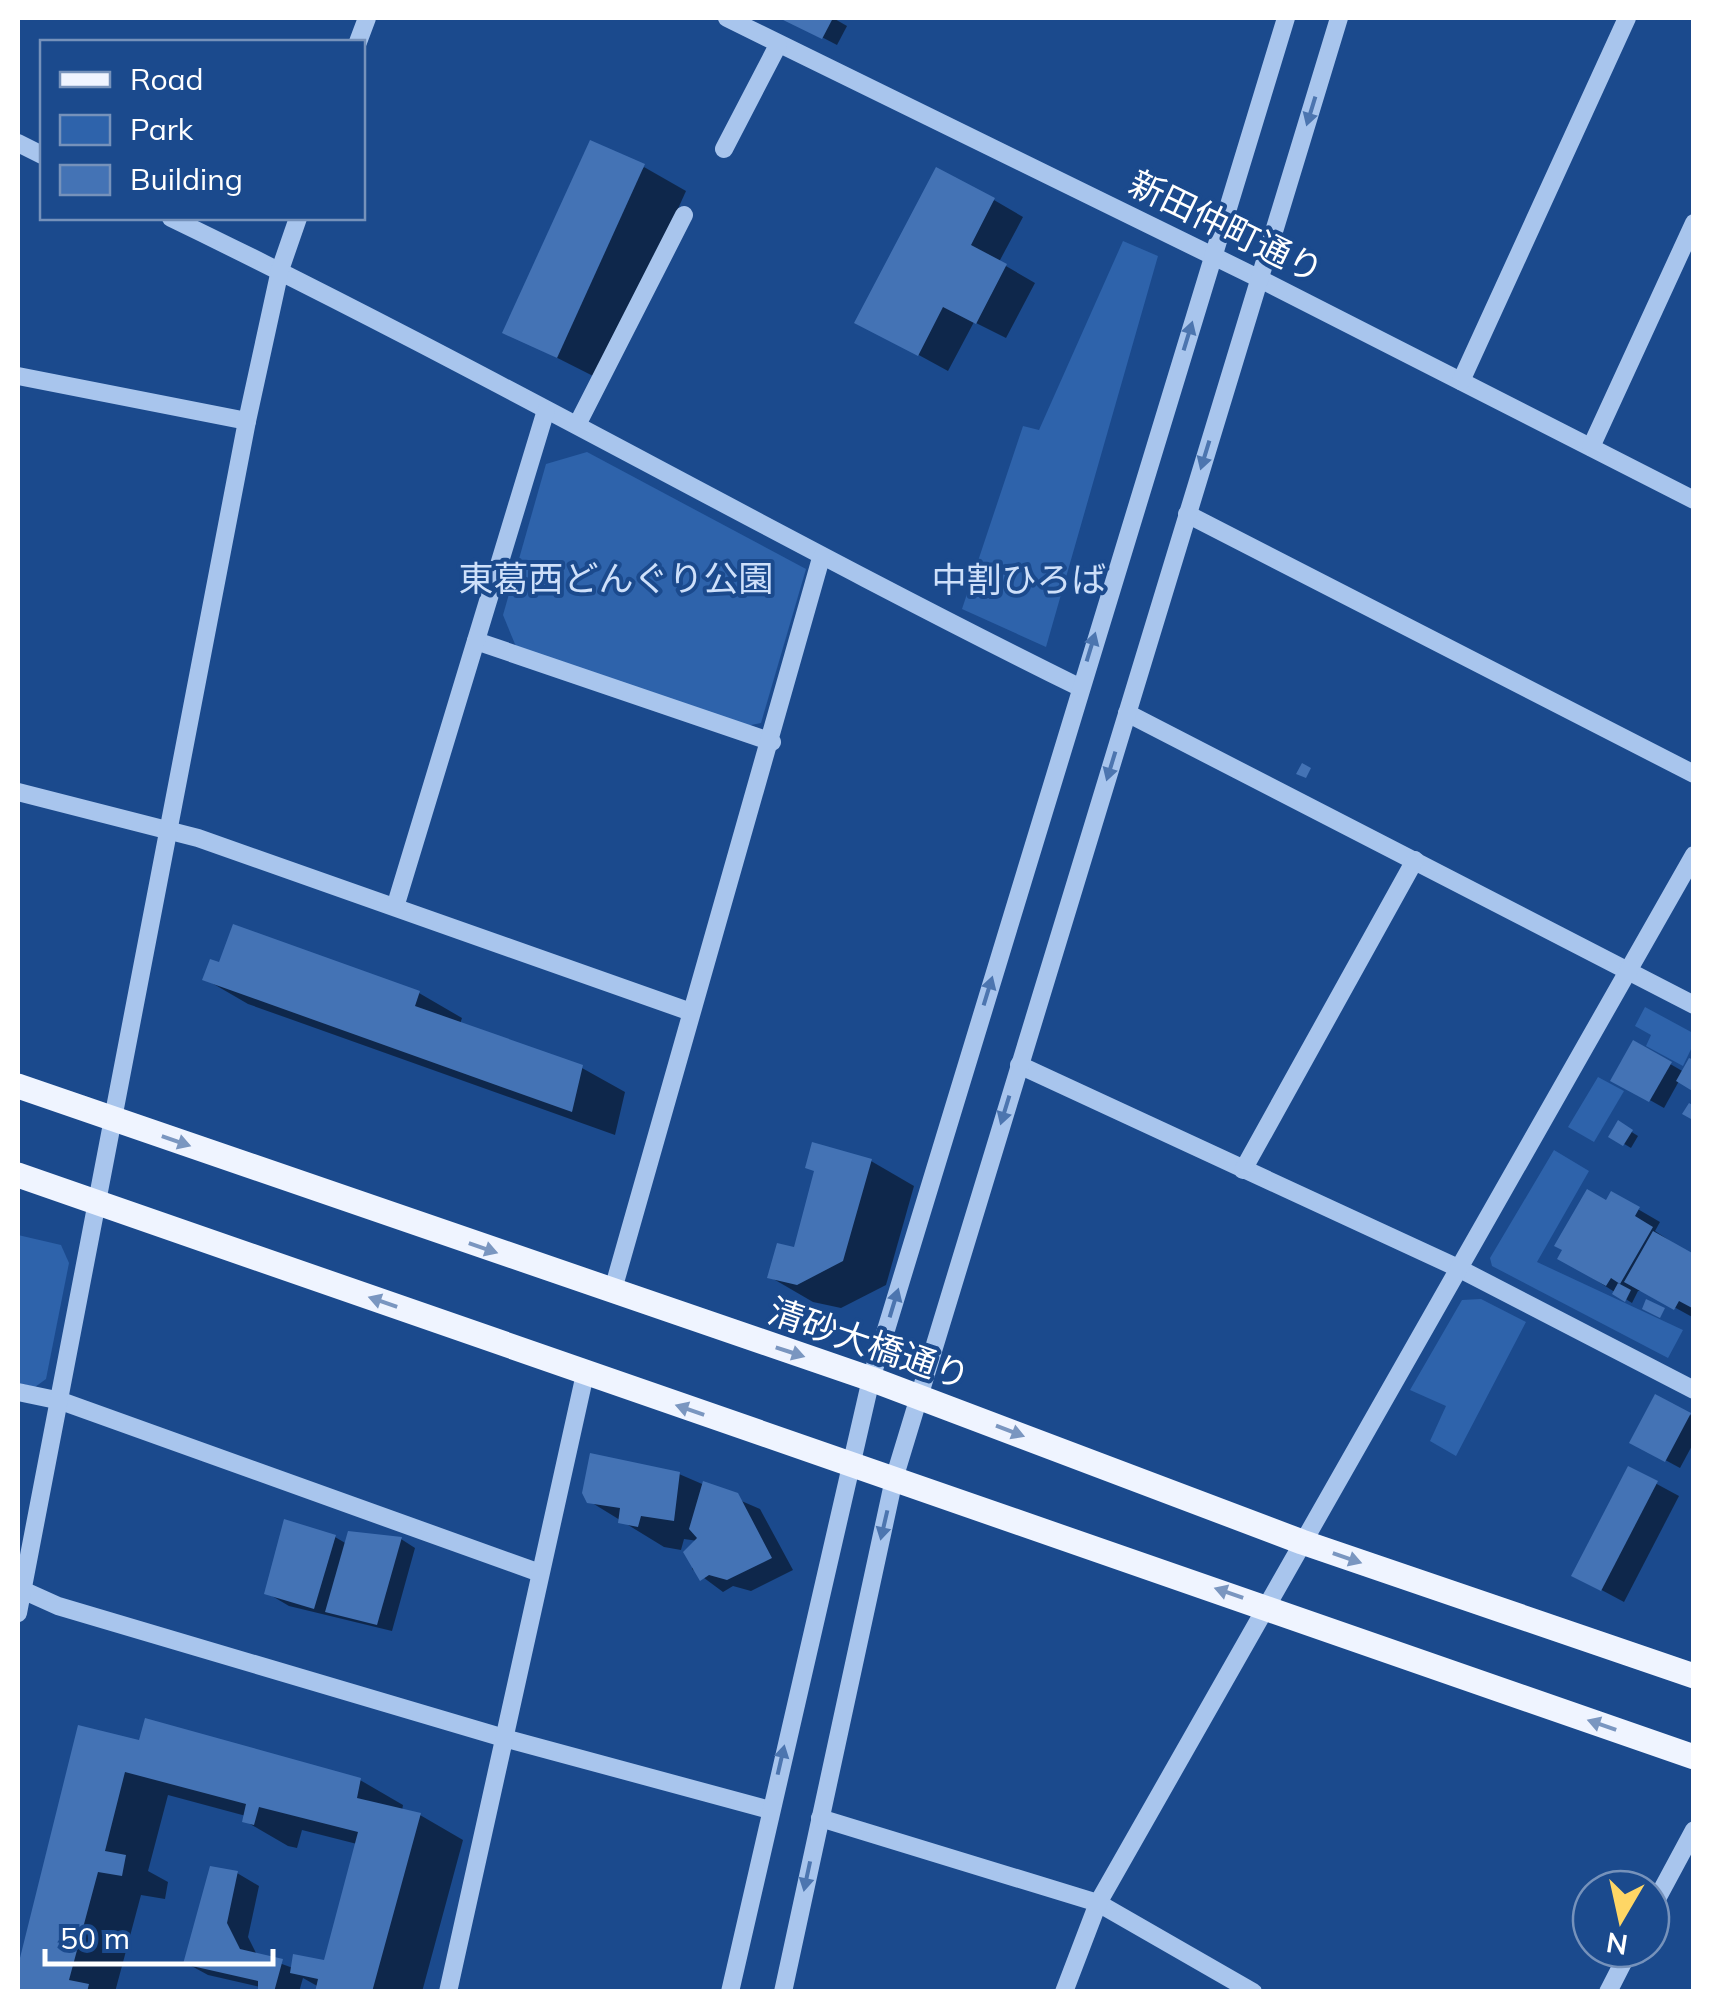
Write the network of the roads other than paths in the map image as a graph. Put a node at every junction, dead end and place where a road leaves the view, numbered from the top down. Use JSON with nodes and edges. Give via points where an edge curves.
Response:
{"nodes":[{"id":1,"x":728,"y":18,"type":"edge"},
{"id":2,"x":1286,"y":18,"type":"edge"},
{"id":3,"x":1339,"y":18,"type":"edge"},
{"id":4,"x":1628,"y":18,"type":"edge"},
{"id":5,"x":778,"y":45,"type":"junction"},
{"id":6,"x":724,"y":149,"type":"dead end"},
{"id":7,"x":684,"y":216,"type":"dead end"},
{"id":8,"x":175,"y":220,"type":"edge"},
{"id":9,"x":297,"y":220,"type":"edge"},
{"id":10,"x":1694,"y":223,"type":"edge"},
{"id":11,"x":1212,"y":256,"type":"junction"},
{"id":12,"x":280,"y":270,"type":"junction"},
{"id":13,"x":1260,"y":279,"type":"junction"},
{"id":14,"x":18,"y":376,"type":"edge"},
{"id":15,"x":1461,"y":381,"type":"junction"},
{"id":16,"x":546,"y":410,"type":"junction"},
{"id":17,"x":247,"y":421,"type":"junction"},
{"id":18,"x":577,"y":425,"type":"junction"},
{"id":19,"x":1591,"y":447,"type":"junction"},
{"id":20,"x":1694,"y":500,"type":"edge"},
{"id":21,"x":1187,"y":514,"type":"junction"},
{"id":22,"x":821,"y":558,"type":"junction"},
{"id":23,"x":476,"y":641,"type":"junction"},
{"id":24,"x":1079,"y":687,"type":"junction"},
{"id":25,"x":1127,"y":713,"type":"junction"},
{"id":26,"x":772,"y":742,"type":"junction"},
{"id":27,"x":1694,"y":774,"type":"edge"},
{"id":28,"x":18,"y":792,"type":"edge"},
{"id":29,"x":171,"y":830,"type":"junction"},
{"id":30,"x":1694,"y":854,"type":"edge"},
{"id":31,"x":1415,"y":860,"type":"junction"},
{"id":32,"x":396,"y":904,"type":"junction"},
{"id":33,"x":1627,"y":972,"type":"junction"},
{"id":34,"x":1694,"y":1005,"type":"edge"},
{"id":35,"x":691,"y":1012,"type":"junction"},
{"id":36,"x":1019,"y":1065,"type":"junction"},
{"id":37,"x":18,"y":1086,"type":"edge"},
{"id":38,"x":115,"y":1120,"type":"junction"},
{"id":39,"x":1243,"y":1170,"type":"junction"},
{"id":40,"x":18,"y":1174,"type":"edge"},
{"id":41,"x":98,"y":1202,"type":"junction"},
{"id":42,"x":1458,"y":1268,"type":"junction"},
{"id":43,"x":612,"y":1293,"type":"junction"},
{"id":44,"x":585,"y":1374,"type":"junction"},
{"id":45,"x":871,"y":1380,"type":"junction"},
{"id":46,"x":1694,"y":1390,"type":"edge"},
{"id":47,"x":18,"y":1392,"type":"edge"},
{"id":48,"x":918,"y":1397,"type":"junction"},
{"id":49,"x":61,"y":1401,"type":"junction"},
{"id":50,"x":848,"y":1464,"type":"junction"},
{"id":51,"x":894,"y":1479,"type":"junction"},
{"id":52,"x":1302,"y":1542,"type":"junction"},
{"id":53,"x":540,"y":1572,"type":"junction"},
{"id":54,"x":21,"y":1589,"type":"edge"},
{"id":55,"x":1266,"y":1606,"type":"junction"},
{"id":56,"x":18,"y":1614,"type":"edge"},
{"id":57,"x":1694,"y":1676,"type":"edge"},
{"id":58,"x":504,"y":1738,"type":"junction"},
{"id":59,"x":1694,"y":1757,"type":"edge"},
{"id":60,"x":770,"y":1810,"type":"junction"},
{"id":61,"x":820,"y":1818,"type":"junction"},
{"id":62,"x":1694,"y":1830,"type":"edge"},
{"id":63,"x":1671,"y":1873,"type":"edge"},
{"id":64,"x":1098,"y":1904,"type":"junction"},
{"id":65,"x":1620,"y":1969,"type":"edge"},
{"id":66,"x":448,"y":1992,"type":"edge"},
{"id":67,"x":730,"y":1992,"type":"edge"},
{"id":68,"x":783,"y":1992,"type":"edge"},
{"id":69,"x":1064,"y":1992,"type":"edge"},
{"id":70,"x":1252,"y":1992,"type":"edge"},
{"id":71,"x":1608,"y":1992,"type":"edge"}],
"edges":[{"from":1,"to":5,"type":"street","name":"新田仲町通り"},
{"from":2,"to":11,"type":"street"},
{"from":3,"to":13,"type":"street","one_way":true},
{"from":4,"to":15,"type":"street"},
{"from":5,"to":6,"type":"street"},
{"from":5,"to":11,"type":"street","name":"新田仲町通り"},
{"from":7,"to":18,"type":"street"},
{"from":8,"to":12,"type":"street"},
{"from":9,"to":12,"type":"street"},
{"from":10,"to":19,"type":"street"},
{"from":11,"to":13,"type":"street","name":"新田仲町通り"},
{"from":24,"to":11,"type":"street","one_way":true},
{"from":12,"to":16,"type":"street"},
{"from":12,"to":17,"type":"street"},
{"from":13,"to":15,"type":"street","name":"新田仲町通り"},
{"from":13,"to":21,"type":"street","one_way":true},
{"from":14,"to":17,"type":"street"},
{"from":15,"to":19,"type":"street","name":"新田仲町通り"},
{"from":16,"to":18,"type":"street"},
{"from":16,"to":23,"type":"street"},
{"from":17,"to":29,"type":"street"},
{"from":18,"to":22,"type":"street"},
{"from":19,"to":20,"type":"street","name":"新田仲町通り"},
{"from":21,"to":25,"type":"street"},
{"from":21,"to":27,"type":"street"},
{"from":22,"to":24,"type":"street"},
{"from":22,"to":26,"type":"street"},
{"from":23,"to":26,"type":"street"},
{"from":23,"to":32,"type":"street"},
{"from":45,"to":24,"type":"street","one_way":true},
{"from":25,"to":31,"type":"street"},
{"from":25,"to":36,"type":"street","one_way":true},
{"from":26,"to":35,"type":"street"},
{"from":28,"to":29,"type":"street"},
{"from":29,"to":32,"type":"street"},
{"from":29,"to":38,"type":"street"},
{"from":30,"to":33,"type":"street"},
{"from":31,"to":33,"type":"street"},
{"from":31,"to":39,"type":"street"},
{"from":32,"to":35,"type":"street"},
{"from":33,"to":34,"type":"street"},
{"from":33,"to":42,"type":"street"},
{"from":35,"to":43,"type":"street"},
{"from":36,"to":39,"type":"street"},
{"from":36,"to":48,"type":"street","one_way":true},
{"from":37,"to":38,"type":"main road","name":"清砂大橋通り"},
{"from":38,"to":41,"type":"street"},
{"from":38,"to":43,"type":"main road","name":"清砂大橋通り","one_way":true},
{"from":39,"to":42,"type":"street"},
{"from":40,"to":41,"type":"main road"},
{"from":44,"to":41,"type":"main road","one_way":true},
{"from":41,"to":49,"type":"street"},
{"from":42,"to":46,"type":"street"},
{"from":42,"to":52,"type":"street"},
{"from":43,"to":45,"type":"main road","name":"清砂大橋通り","one_way":true},
{"from":50,"to":44,"type":"main road","one_way":true},
{"from":44,"to":53,"type":"street"},
{"from":45,"to":48,"type":"main road","name":"清砂大橋通り"},
{"from":45,"to":50,"type":"street"},
{"from":47,"to":49,"type":"street"},
{"from":48,"to":51,"type":"street"},
{"from":48,"to":52,"type":"main road","name":"清砂大橋通り","one_way":true},
{"from":49,"to":53,"type":"street"},
{"from":49,"to":54,"type":"street"},
{"from":50,"to":51,"type":"main road"},
{"from":60,"to":50,"type":"street","one_way":true},
{"from":55,"to":51,"type":"main road","one_way":true},
{"from":51,"to":61,"type":"street","one_way":true},
{"from":52,"to":55,"type":"street"},
{"from":52,"to":57,"type":"main road","name":"清砂大橋通り","one_way":true},
{"from":53,"to":58,"type":"street"},
{"from":54,"to":56,"type":"street"},
{"from":54,"to":58,"type":"street","via":[[58,1606]]},
{"from":59,"to":55,"type":"main road","one_way":true},
{"from":55,"to":64,"type":"street"},
{"from":58,"to":60,"type":"street"},
{"from":58,"to":66,"type":"street"},
{"from":60,"to":67,"type":"street"},
{"from":61,"to":64,"type":"street"},
{"from":61,"to":68,"type":"street","one_way":true},
{"from":62,"to":63,"type":"street"},
{"from":64,"to":69,"type":"street"},
{"from":64,"to":70,"type":"street"},
{"from":65,"to":71,"type":"street"}]}
